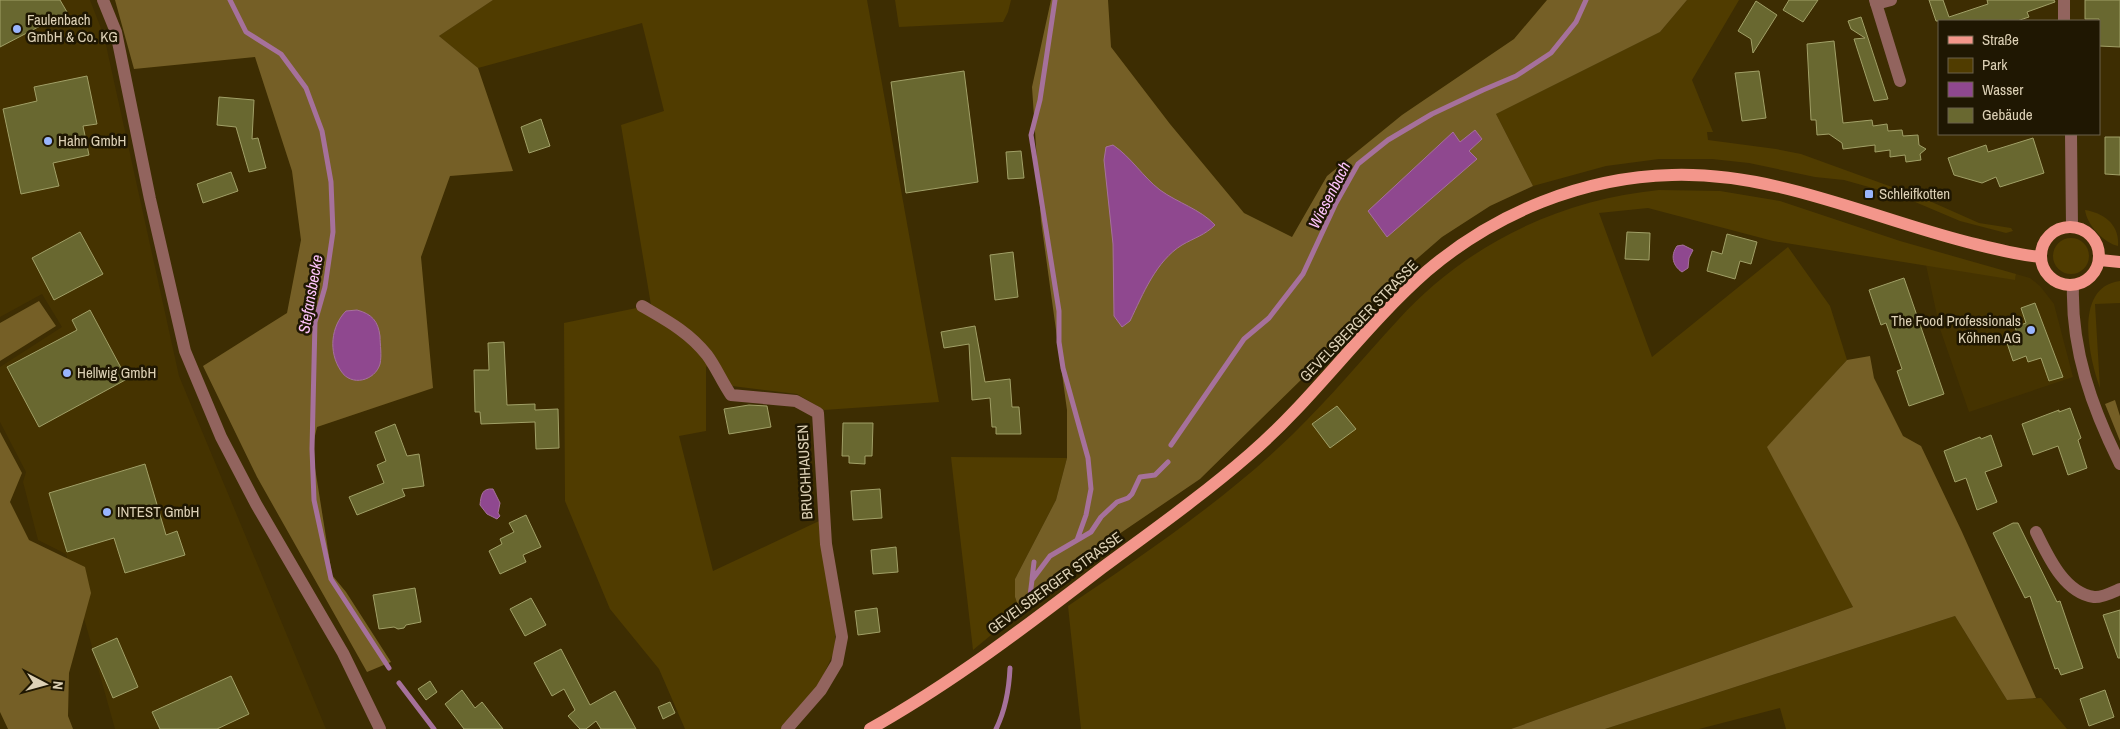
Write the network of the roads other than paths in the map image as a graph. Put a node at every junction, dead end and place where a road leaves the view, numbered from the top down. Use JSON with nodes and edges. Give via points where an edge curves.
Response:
{"nodes":[{"id":1,"x":103,"y":0,"type":"edge"},
{"id":2,"x":1891,"y":0,"type":"edge"},
{"id":3,"x":2064,"y":0,"type":"edge"},
{"id":4,"x":1876,"y":2,"type":"edge"},
{"id":5,"x":2064,"y":20,"type":"edge"},
{"id":6,"x":1900,"y":81,"type":"dead end"},
{"id":7,"x":2071,"y":135,"type":"edge"},
{"id":8,"x":2072,"y":227,"type":"junction"},
{"id":9,"x":2041,"y":257,"type":"junction"},
{"id":10,"x":2100,"y":260,"type":"junction"},
{"id":11,"x":2120,"y":262,"type":"edge"},
{"id":12,"x":2073,"y":286,"type":"junction"},
{"id":13,"x":642,"y":306,"type":"dead end"},
{"id":14,"x":2120,"y":464,"type":"edge"},
{"id":15,"x":2036,"y":532,"type":"dead end"},
{"id":16,"x":2120,"y":589,"type":"edge"},
{"id":17,"x":380,"y":729,"type":"edge"},
{"id":18,"x":788,"y":729,"type":"edge"},
{"id":19,"x":870,"y":729,"type":"edge"}],
"edges":[{"from":1,"to":17,"type":"street","via":[[116,32],[185,351],[221,437],[343,653]]},
{"from":2,"to":4,"type":"street"},
{"from":3,"to":5,"type":"street"},
{"from":4,"to":6,"type":"street"},
{"from":7,"to":8,"type":"street"},
{"from":8,"to":9,"type":"main road","via":[[2052,233],[2044,243]]},
{"from":8,"to":10,"type":"main road","via":[[2080,228],[2093,237]]},
{"from":9,"to":12,"type":"main road","via":[[2044,270],[2053,280]]},
{"from":9,"to":19,"type":"main road","name":"GEVELSBERGER STRASSE","via":[[1934,233],[1801,191],[1742,179],[1659,175],[1599,184],[1550,198],[1475,235],[1426,272],[1279,428],[1183,508],[1010,637],[912,706]]},
{"from":10,"to":11,"type":"main road"},
{"from":10,"to":12,"type":"main road","via":[[2091,278]]},
{"from":12,"to":14,"type":"street","via":[[2077,348],[2087,385]]},
{"from":13,"to":18,"type":"street","name":"BRUCHHAUSEN","via":[[691,336],[708,356],[731,395],[796,401],[818,413],[826,544],[842,637],[836,663],[821,690]]},
{"from":15,"to":16,"type":"street","via":[[2065,581],[2078,592],[2095,597]]}]}
